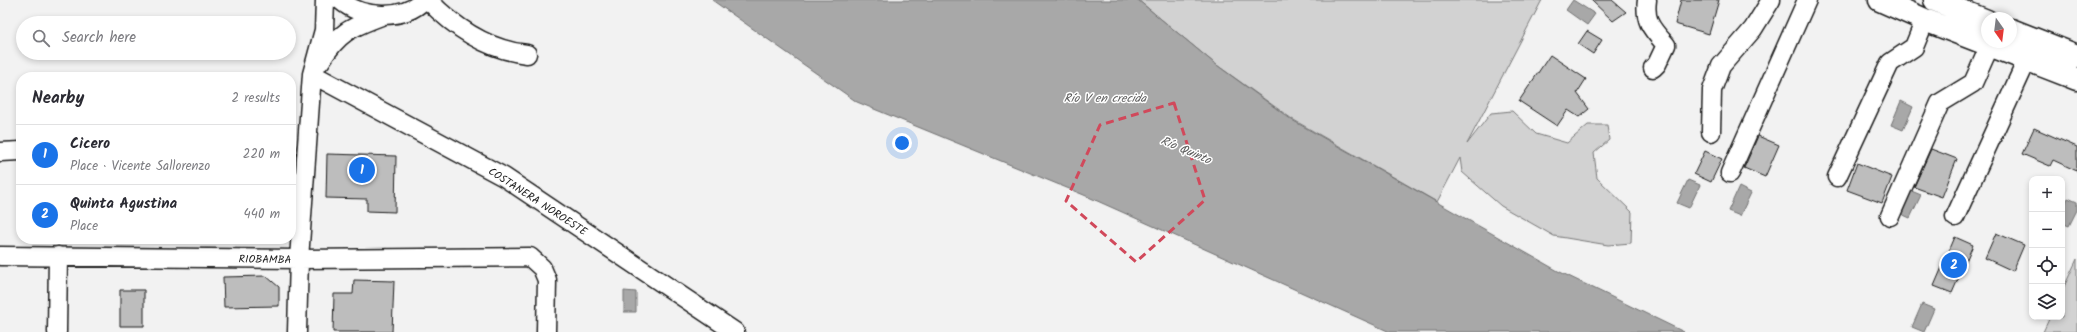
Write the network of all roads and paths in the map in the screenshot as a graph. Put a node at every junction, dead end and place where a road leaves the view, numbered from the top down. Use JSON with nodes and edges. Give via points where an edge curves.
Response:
{"nodes":[{"id":1,"x":325,"y":0,"type":"edge"},
{"id":2,"x":340,"y":0,"type":"edge"},
{"id":3,"x":424,"y":0,"type":"edge"},
{"id":4,"x":428,"y":0,"type":"edge"},
{"id":5,"x":1647,"y":0,"type":"edge"},
{"id":6,"x":1771,"y":0,"type":"edge"},
{"id":7,"x":1807,"y":0,"type":"edge"},
{"id":8,"x":1880,"y":0,"type":"edge"},
{"id":9,"x":1935,"y":0,"type":"edge"},
{"id":10,"x":384,"y":15,"type":"junction"},
{"id":11,"x":1981,"y":19,"type":"edge"},
{"id":12,"x":1925,"y":20,"type":"junction"},
{"id":13,"x":2017,"y":32,"type":"edge"},
{"id":14,"x":1981,"y":42,"type":"edge"},
{"id":15,"x":1989,"y":48,"type":"edge"},
{"id":16,"x":1997,"y":48,"type":"edge"},
{"id":17,"x":528,"y":54,"type":"dead end"},
{"id":18,"x":2077,"y":56,"type":"edge"},
{"id":19,"x":2027,"y":60,"type":"junction"},
{"id":20,"x":1653,"y":68,"type":"dead end"},
{"id":21,"x":312,"y":74,"type":"junction"},
{"id":22,"x":2077,"y":79,"type":"edge"},
{"id":23,"x":1711,"y":132,"type":"dead end"},
{"id":24,"x":0,"y":152,"type":"edge"},
{"id":25,"x":16,"y":152,"type":"edge"},
{"id":26,"x":1730,"y":174,"type":"dead end"},
{"id":27,"x":1837,"y":177,"type":"dead end"},
{"id":28,"x":1890,"y":216,"type":"dead end"},
{"id":29,"x":1955,"y":217,"type":"dead end"},
{"id":30,"x":0,"y":256,"type":"edge"},
{"id":31,"x":58,"y":256,"type":"junction"},
{"id":32,"x":299,"y":259,"type":"junction"},
{"id":33,"x":57,"y":332,"type":"edge"},
{"id":34,"x":297,"y":332,"type":"edge"},
{"id":35,"x":546,"y":332,"type":"edge"},
{"id":36,"x":734,"y":332,"type":"edge"}],
"edges":[{"from":1,"to":21,"type":"street","via":[[324,30]]},
{"from":2,"to":10,"type":"street","via":[[356,10]]},
{"from":3,"to":10,"type":"street","via":[[397,14]]},
{"from":4,"to":17,"type":"street","via":[[445,18],[468,33],[510,52]]},
{"from":5,"to":20,"type":"street","via":[[1645,14],[1652,29],[1666,45]]},
{"from":6,"to":23,"type":"street","via":[[1753,29],[1721,66],[1712,90]]},
{"from":7,"to":26,"type":"street"},
{"from":8,"to":12,"type":"main road"},
{"from":9,"to":11,"type":"main road"},
{"from":10,"to":21,"type":"street","via":[[340,35],[328,48]]},
{"from":12,"to":14,"type":"main road"},
{"from":12,"to":27,"type":"street","via":[[1914,47],[1890,63]]},
{"from":13,"to":18,"type":"main road"},
{"from":15,"to":28,"type":"street","via":[[1973,83],[1940,103]]},
{"from":16,"to":19,"type":"main road"},
{"from":19,"to":22,"type":"main road"},
{"from":19,"to":29,"type":"street"},
{"from":21,"to":32,"type":"street"},
{"from":21,"to":36,"type":"street","name":"COSTANERA NOROESTE","via":[[504,177]]},
{"from":24,"to":25,"type":"street"},
{"from":30,"to":31,"type":"street","name":"RIOBAMBA"},
{"from":31,"to":32,"type":"street","name":"RIOBAMBA"},
{"from":31,"to":33,"type":"street"},
{"from":32,"to":34,"type":"street"},
{"from":32,"to":35,"type":"street","name":"RIOBAMBA","via":[[530,257],[542,268],[547,280]]}]}
